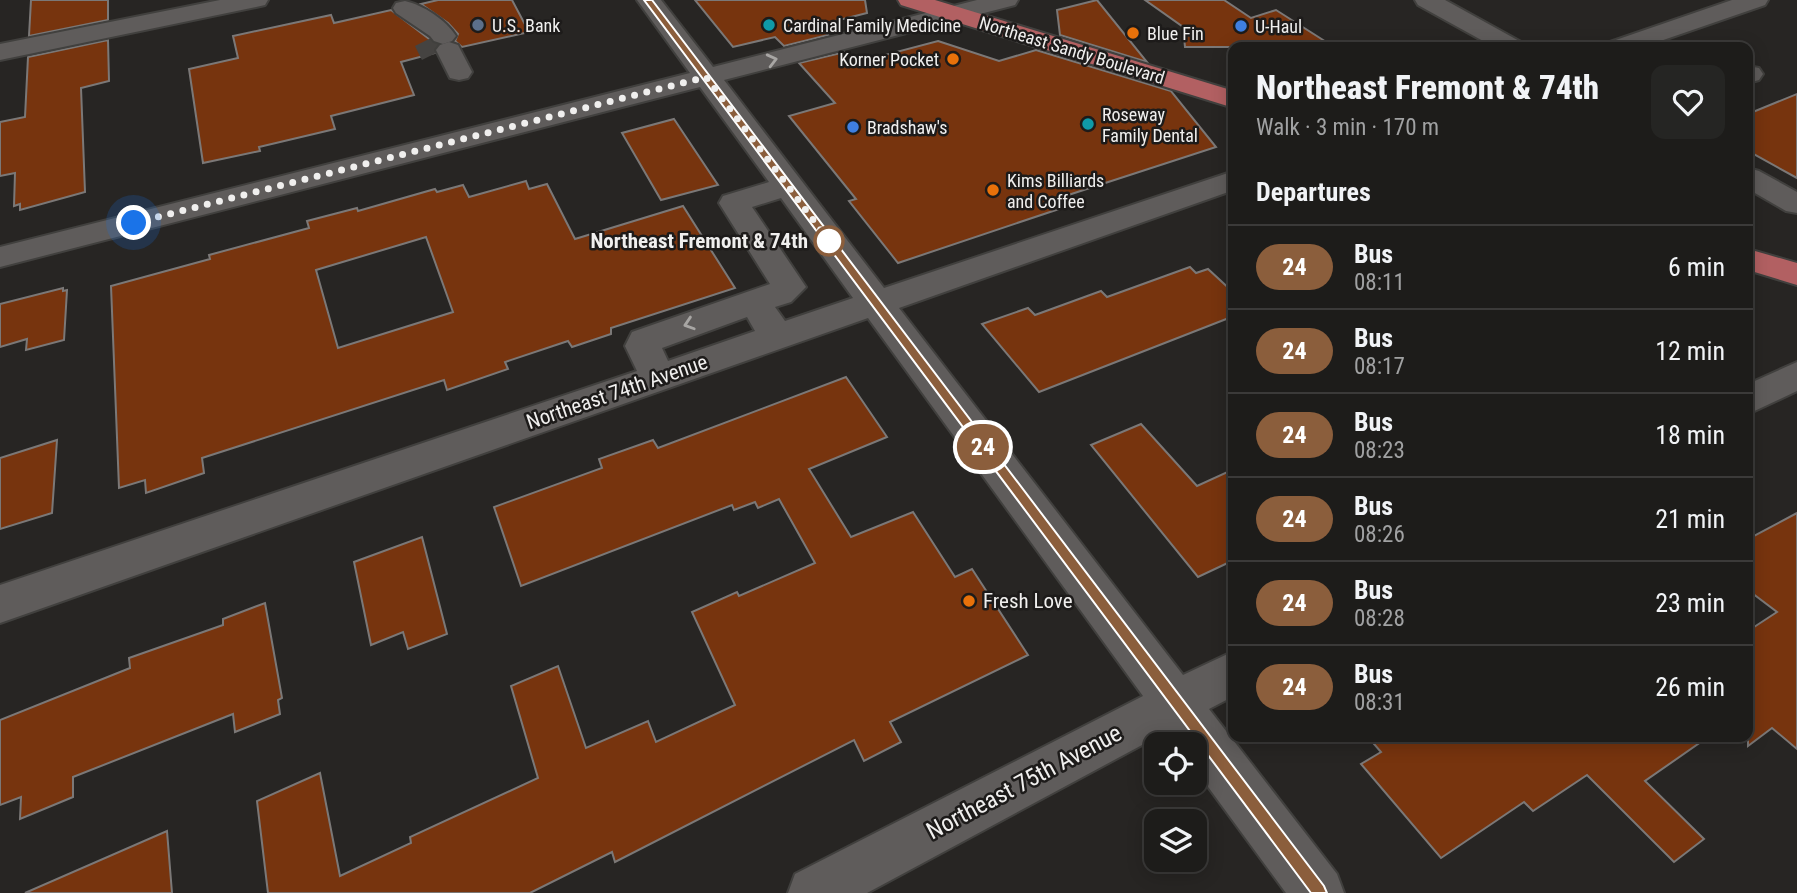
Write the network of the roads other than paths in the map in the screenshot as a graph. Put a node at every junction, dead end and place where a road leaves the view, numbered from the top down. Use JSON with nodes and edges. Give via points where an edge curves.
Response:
{"nodes":[{"id":1,"x":256,"y":0,"type":"edge"},
{"id":2,"x":649,"y":0,"type":"edge"},
{"id":3,"x":910,"y":0,"type":"edge"},
{"id":4,"x":1006,"y":0,"type":"edge"},
{"id":5,"x":1427,"y":0,"type":"edge"},
{"id":6,"x":1756,"y":0,"type":"edge"},
{"id":7,"x":953,"y":13,"type":"junction"},
{"id":8,"x":406,"y":17,"type":"dead end"},
{"id":9,"x":1503,"y":42,"type":"edge"},
{"id":10,"x":1634,"y":42,"type":"edge"},
{"id":11,"x":0,"y":52,"type":"edge"},
{"id":12,"x":442,"y":54,"type":"tunnel mouth"},
{"id":13,"x":706,"y":77,"type":"junction"},
{"id":14,"x":1228,"y":98,"type":"edge"},
{"id":15,"x":1753,"y":180,"type":"edge"},
{"id":16,"x":787,"y":186,"type":"junction"},
{"id":17,"x":1228,"y":187,"type":"edge"},
{"id":18,"x":1797,"y":204,"type":"edge"},
{"id":19,"x":0,"y":257,"type":"edge"},
{"id":20,"x":1753,"y":261,"type":"edge"},
{"id":21,"x":1797,"y":274,"type":"edge"},
{"id":22,"x":754,"y":302,"type":"junction"},
{"id":23,"x":875,"y":302,"type":"junction"},
{"id":24,"x":777,"y":337,"type":"junction"},
{"id":25,"x":1797,"y":375,"type":"edge"},
{"id":26,"x":658,"y":377,"type":"junction"},
{"id":27,"x":1753,"y":397,"type":"edge"},
{"id":28,"x":0,"y":604,"type":"edge"},
{"id":29,"x":1228,"y":675,"type":"edge"},
{"id":30,"x":1175,"y":703,"type":"junction"},
{"id":31,"x":814,"y":893,"type":"edge"},
{"id":32,"x":1318,"y":893,"type":"edge"}],
"edges":[{"from":1,"to":11,"type":"street"},
{"from":2,"to":13,"type":"street"},
{"from":3,"to":7,"type":"main road","name":"Northeast Sandy Boulevard"},
{"from":4,"to":7,"type":"street"},
{"from":5,"to":9,"type":"street"},
{"from":6,"to":10,"type":"street"},
{"from":13,"to":7,"type":"street","one_way":true},
{"from":7,"to":14,"type":"main road","name":"Northeast Sandy Boulevard"},
{"from":8,"to":12,"type":"street"},
{"from":13,"to":16,"type":"street"},
{"from":13,"to":19,"type":"street"},
{"from":15,"to":18,"type":"street"},
{"from":16,"to":22,"type":"street","via":[[734,203],[789,287]]},
{"from":16,"to":23,"type":"street"},
{"from":17,"to":23,"type":"street","name":"Northeast 74th Avenue"},
{"from":20,"to":21,"type":"main road"},
{"from":22,"to":24,"type":"street"},
{"from":22,"to":26,"type":"street","one_way":true,"via":[[644,341]]},
{"from":23,"to":24,"type":"street","name":"Northeast 74th Avenue"},
{"from":23,"to":30,"type":"street"},
{"from":24,"to":26,"type":"street","name":"Northeast 74th Avenue"},
{"from":25,"to":27,"type":"street"},
{"from":26,"to":28,"type":"street","name":"Northeast 74th Avenue"},
{"from":29,"to":30,"type":"street","name":"Northeast 75th Avenue"},
{"from":30,"to":31,"type":"street","name":"Northeast 75th Avenue"},
{"from":30,"to":32,"type":"street"}]}
